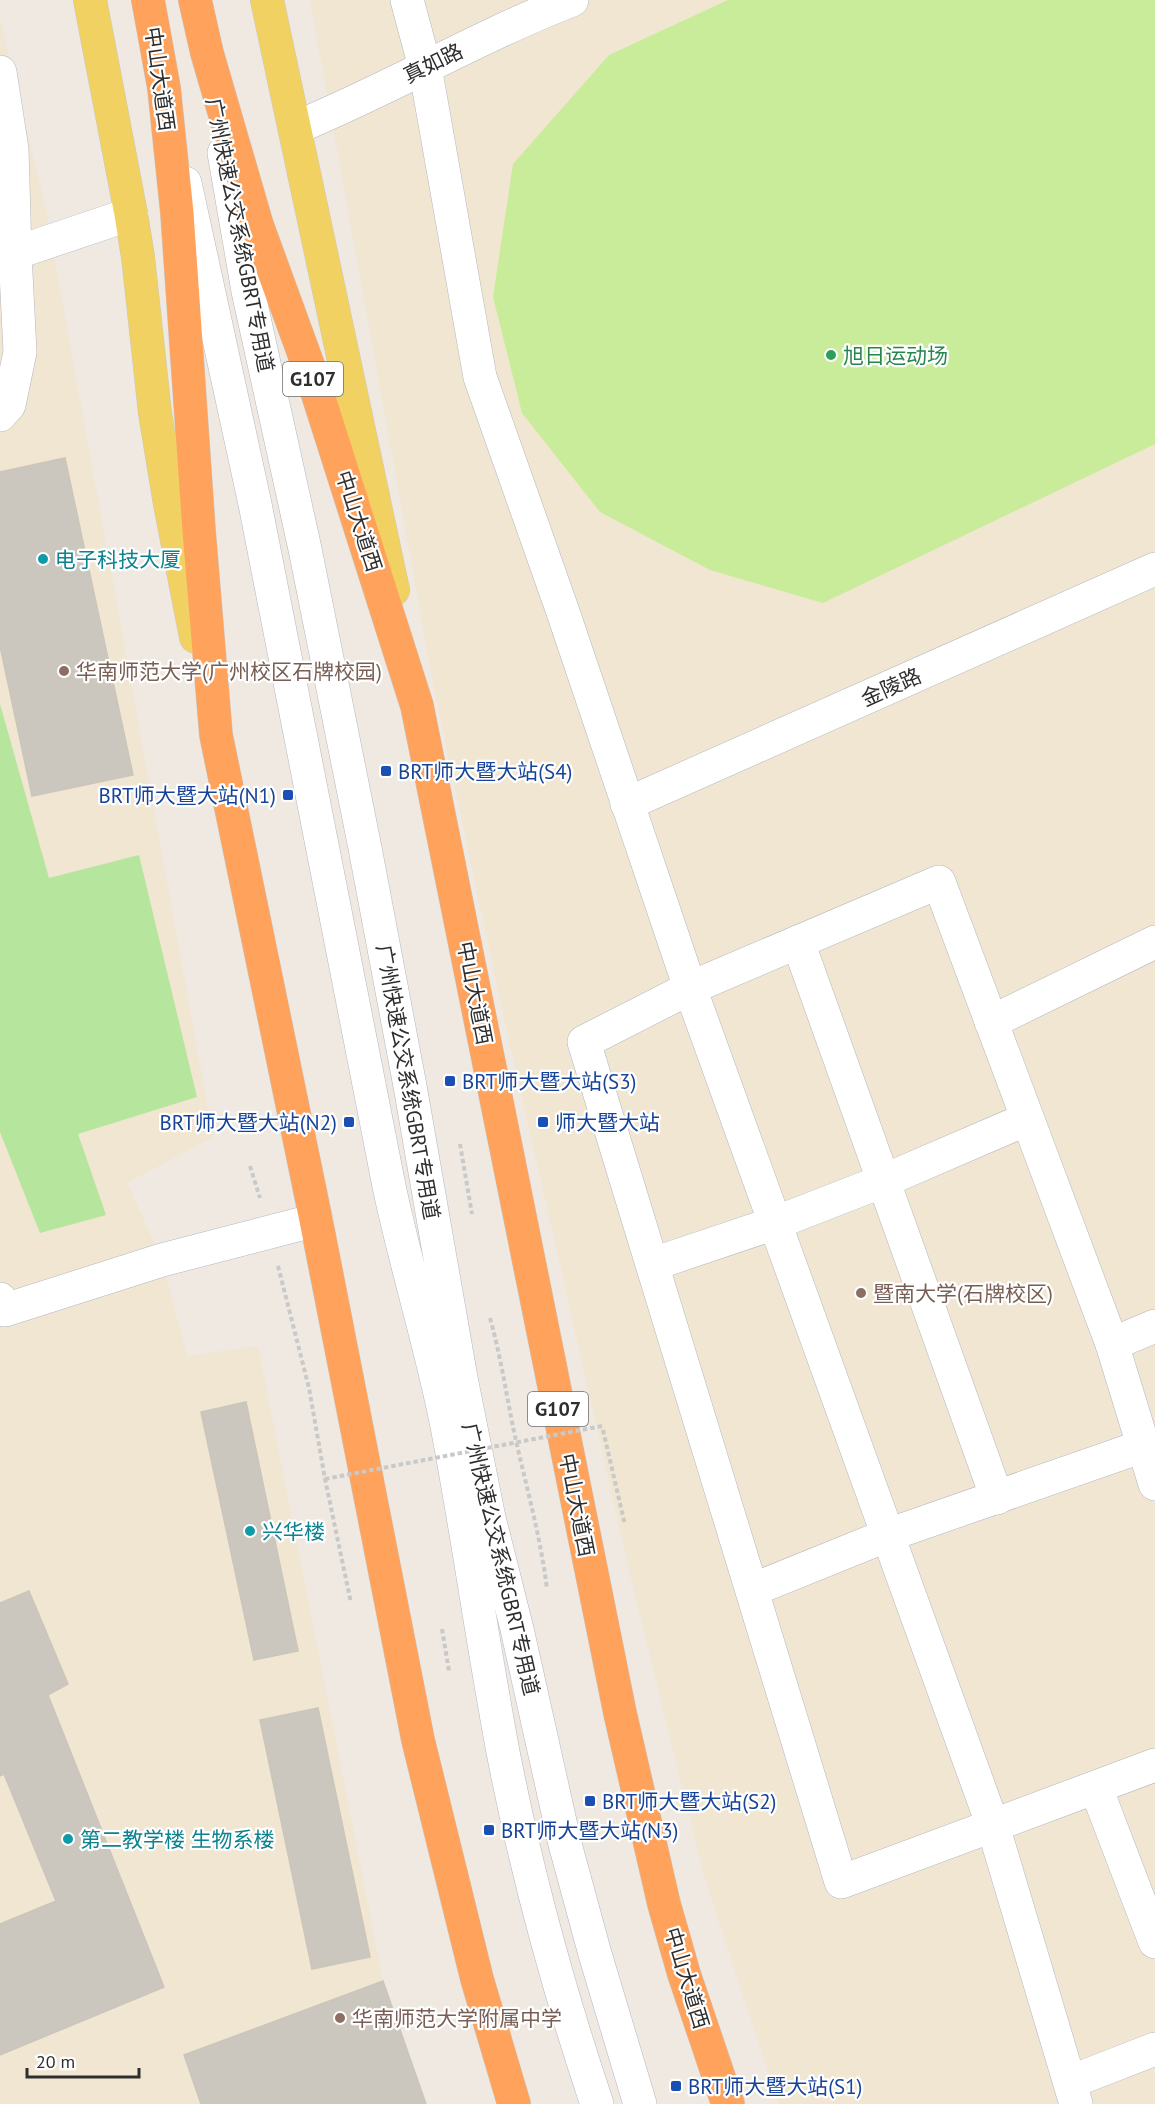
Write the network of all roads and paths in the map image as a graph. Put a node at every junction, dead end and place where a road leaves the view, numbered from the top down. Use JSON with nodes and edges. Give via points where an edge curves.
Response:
{"nodes":[{"id":1,"x":90,"y":0,"type":"edge"},
{"id":2,"x":148,"y":0,"type":"edge"},
{"id":3,"x":195,"y":0,"type":"edge"},
{"id":4,"x":267,"y":0,"type":"edge"},
{"id":5,"x":407,"y":0,"type":"edge"},
{"id":6,"x":572,"y":0,"type":"edge"},
{"id":7,"x":207,"y":53,"type":"junction"},
{"id":8,"x":425,"y":67,"type":"junction"},
{"id":9,"x":0,"y":72,"type":"edge"},
{"id":10,"x":164,"y":88,"type":"junction"},
{"id":11,"x":296,"y":128,"type":"junction"},
{"id":12,"x":131,"y":214,"type":"junction"},
{"id":13,"x":15,"y":253,"type":"junction"},
{"id":14,"x":0,"y":416,"type":"edge"},
{"id":15,"x":1155,"y":569,"type":"edge"},
{"id":16,"x":417,"y":706,"type":"junction"},
{"id":17,"x":216,"y":735,"type":"junction"},
{"id":18,"x":627,"y":804,"type":"junction"},
{"id":19,"x":798,"y":942,"type":"junction"},
{"id":20,"x":1155,"y":942,"type":"edge"},
{"id":21,"x":690,"y":988,"type":"junction"},
{"id":22,"x":991,"y":1022,"type":"junction"},
{"id":23,"x":1027,"y":1119,"type":"junction"},
{"id":24,"x":250,"y":1166,"type":"dead end"},
{"id":25,"x":883,"y":1181,"type":"junction"},
{"id":26,"x":316,"y":1220,"type":"junction"},
{"id":27,"x":775,"y":1223,"type":"junction"},
{"id":28,"x":269,"y":1232,"type":"junction"},
{"id":29,"x":653,"y":1264,"type":"junction"},
{"id":30,"x":2,"y":1304,"type":"edge"},
{"id":31,"x":1155,"y":1326,"type":"edge"},
{"id":32,"x":1112,"y":1344,"type":"junction"},
{"id":33,"x":500,"y":1353,"type":"dead end"},
{"id":34,"x":600,"y":1415,"type":"dead end"},
{"id":35,"x":602,"y":1426,"type":"junction"},
{"id":36,"x":516,"y":1442,"type":"junction"},
{"id":37,"x":1143,"y":1446,"type":"junction"},
{"id":38,"x":325,"y":1479,"type":"junction"},
{"id":39,"x":1155,"y":1484,"type":"edge"},
{"id":40,"x":997,"y":1497,"type":"junction"},
{"id":41,"x":625,"y":1525,"type":"dead end"},
{"id":42,"x":888,"y":1535,"type":"junction"},
{"id":43,"x":543,"y":1559,"type":"dead end"},
{"id":44,"x":752,"y":1590,"type":"junction"},
{"id":45,"x":351,"y":1603,"type":"dead end"},
{"id":46,"x":1155,"y":1765,"type":"edge"},
{"id":47,"x":1096,"y":1788,"type":"junction"},
{"id":48,"x":993,"y":1826,"type":"junction"},
{"id":49,"x":1155,"y":1942,"type":"edge"},
{"id":50,"x":1155,"y":2049,"type":"edge"},
{"id":51,"x":1073,"y":2093,"type":"edge"},
{"id":52,"x":514,"y":2104,"type":"edge"},
{"id":53,"x":597,"y":2104,"type":"edge"},
{"id":54,"x":640,"y":2104,"type":"edge"},
{"id":55,"x":728,"y":2104,"type":"edge"}],
"edges":[{"from":1,"to":12,"type":"main road"},
{"from":2,"to":10,"type":"highway","name":"中山大道西"},
{"from":3,"to":7,"type":"highway","name":"中山大道西","number":"G107"},
{"from":4,"to":11,"type":"main road"},
{"from":5,"to":8,"type":"street"},
{"from":6,"to":8,"type":"street","name":"真如路"},
{"from":7,"to":16,"type":"highway","name":"中山大道西","number":"G107","via":[[257,225],[311,373]]},
{"from":7,"to":54,"type":"street","name":"广州快速公交系统GBRT专用道","via":[[248,291],[305,549],[364,848],[489,1518],[565,1844]]},
{"from":8,"to":11,"type":"street","name":"真如路"},
{"from":8,"to":18,"type":"street","via":[[480,377]]},
{"from":9,"to":13,"type":"street","via":[[12,149]]},
{"from":10,"to":17,"type":"highway","name":"中山大道西"},
{"from":10,"to":53,"type":"street","name":"广州快速公交系统GBRT专用道","via":[[255,504],[401,1245],[446,1422],[505,1760],[551,1957]]},
{"from":11,"to":16,"type":"main road"},
{"from":12,"to":13,"type":"street"},
{"from":12,"to":17,"type":"main road","via":[[155,413]]},
{"from":13,"to":14,"type":"street","via":[[20,352],[9,405]]},
{"from":15,"to":18,"type":"street","name":"金陵路"},
{"from":16,"to":55,"type":"highway","name":"中山大道西","number":"G107","via":[[620,1713],[664,1904]]},
{"from":17,"to":26,"type":"highway","name":"中山大道西"},
{"from":18,"to":21,"type":"street"},
{"from":19,"to":21,"type":"street"},
{"from":19,"to":22,"type":"street","via":[[939,882]]},
{"from":19,"to":25,"type":"street"},
{"from":20,"to":22,"type":"street"},
{"from":21,"to":27,"type":"street"},
{"from":21,"to":29,"type":"street","via":[[584,1042]]},
{"from":22,"to":23,"type":"street"},
{"from":23,"to":25,"type":"street"},
{"from":23,"to":32,"type":"street"},
{"from":24,"to":28,"type":"path"},
{"from":25,"to":27,"type":"street"},
{"from":25,"to":40,"type":"street"},
{"from":26,"to":28,"type":"street"},
{"from":26,"to":52,"type":"highway","name":"中山大道西","via":[[418,1740],[477,1979]]},
{"from":27,"to":29,"type":"street"},
{"from":27,"to":42,"type":"street"},
{"from":28,"to":30,"type":"street"},
{"from":28,"to":38,"type":"path","via":[[309,1388]]},
{"from":29,"to":44,"type":"street"},
{"from":31,"to":32,"type":"street"},
{"from":32,"to":37,"type":"street"},
{"from":33,"to":36,"type":"path"},
{"from":34,"to":35,"type":"path"},
{"from":35,"to":36,"type":"path","bridge":true},
{"from":35,"to":41,"type":"path"},
{"from":36,"to":38,"type":"path","bridge":true},
{"from":36,"to":43,"type":"path"},
{"from":37,"to":39,"type":"street"},
{"from":37,"to":40,"type":"street"},
{"from":38,"to":45,"type":"path"},
{"from":40,"to":42,"type":"street"},
{"from":42,"to":44,"type":"street"},
{"from":42,"to":48,"type":"street"},
{"from":44,"to":48,"type":"street","via":[[842,1882]]},
{"from":46,"to":47,"type":"street"},
{"from":47,"to":48,"type":"street"},
{"from":47,"to":49,"type":"street"},
{"from":48,"to":51,"type":"street"},
{"from":50,"to":51,"type":"street"}]}
